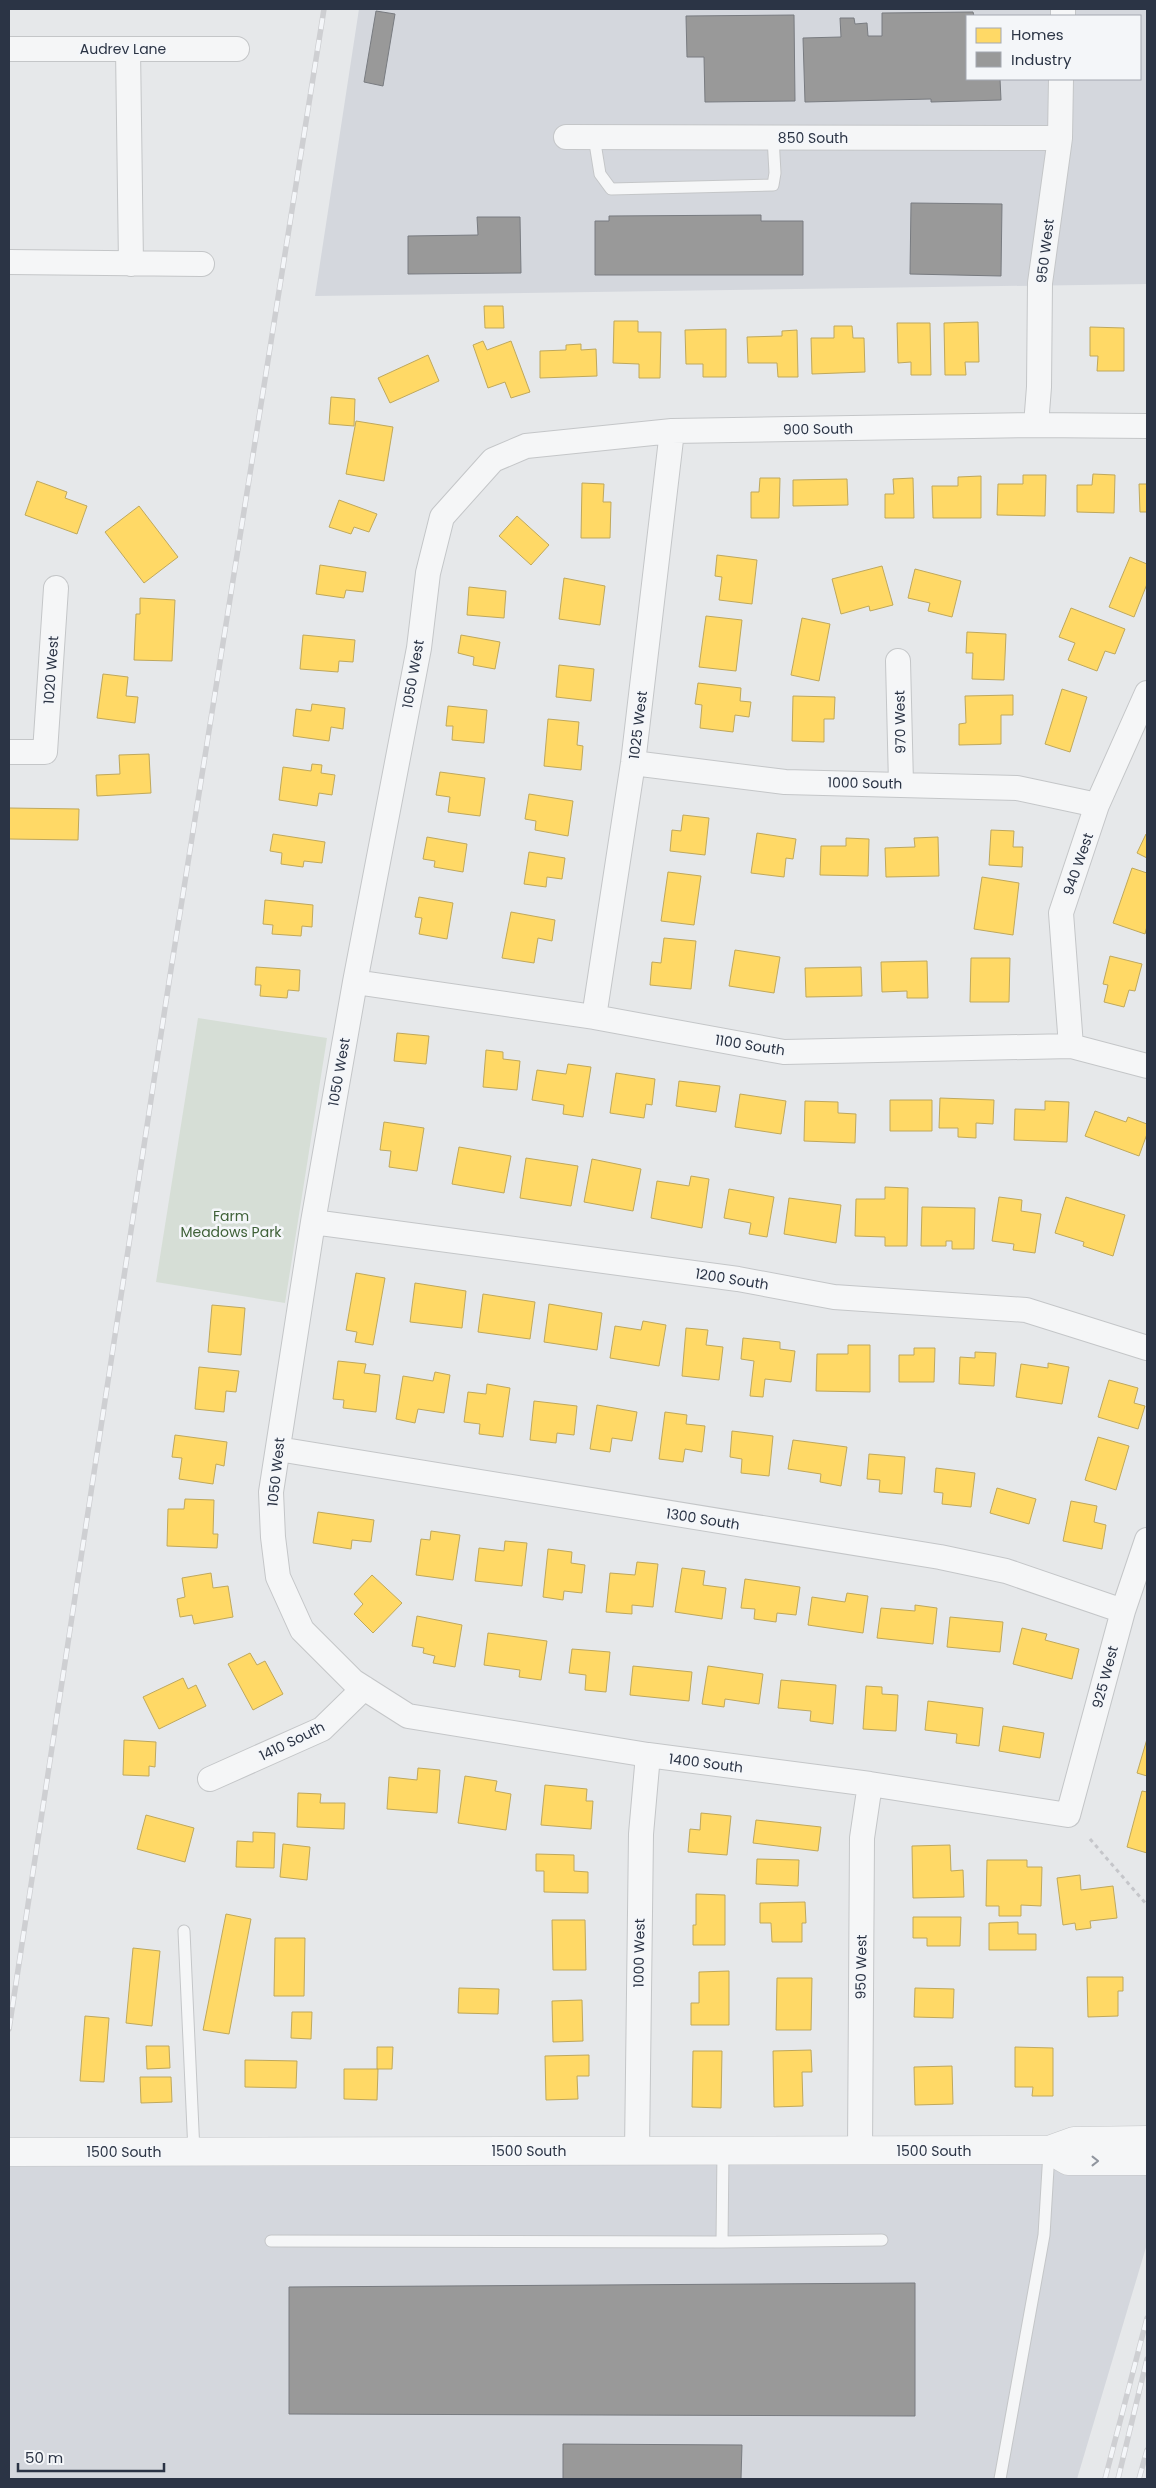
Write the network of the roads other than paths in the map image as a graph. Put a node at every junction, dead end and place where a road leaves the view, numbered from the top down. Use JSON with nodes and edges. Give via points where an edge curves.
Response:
{"nodes":[{"id":1,"x":9,"y":49,"type":"edge"},
{"id":2,"x":128,"y":49,"type":"junction"},
{"id":3,"x":237,"y":49,"type":"dead end"},
{"id":4,"x":1061,"y":80,"type":"edge"},
{"id":5,"x":566,"y":137,"type":"dead end"},
{"id":6,"x":594,"y":137,"type":"junction"},
{"id":7,"x":773,"y":138,"type":"junction"},
{"id":8,"x":1060,"y":138,"type":"junction"},
{"id":9,"x":9,"y":262,"type":"edge"},
{"id":10,"x":131,"y":264,"type":"junction"},
{"id":11,"x":202,"y":264,"type":"dead end"},
{"id":12,"x":1036,"y":425,"type":"junction"},
{"id":13,"x":1147,"y":426,"type":"edge"},
{"id":14,"x":672,"y":431,"type":"junction"},
{"id":15,"x":493,"y":460,"type":"joint"},
{"id":16,"x":56,"y":588,"type":"dead end"},
{"id":17,"x":898,"y":661,"type":"dead end"},
{"id":18,"x":1147,"y":693,"type":"edge"},
{"id":19,"x":9,"y":752,"type":"edge"},
{"id":20,"x":634,"y":763,"type":"junction"},
{"id":21,"x":901,"y":784,"type":"junction"},
{"id":22,"x":1097,"y":805,"type":"junction"},
{"id":23,"x":355,"y":982,"type":"junction"},
{"id":24,"x":594,"y":1017,"type":"junction"},
{"id":25,"x":1071,"y":1046,"type":"junction"},
{"id":26,"x":1147,"y":1066,"type":"edge"},
{"id":27,"x":314,"y":1222,"type":"junction"},
{"id":28,"x":1147,"y":1348,"type":"edge"},
{"id":29,"x":278,"y":1449,"type":"junction"},
{"id":30,"x":1147,"y":1540,"type":"edge"},
{"id":31,"x":1123,"y":1611,"type":"junction"},
{"id":32,"x":359,"y":1685,"type":"junction"},
{"id":33,"x":648,"y":1755,"type":"junction"},
{"id":34,"x":210,"y":1779,"type":"dead end"},
{"id":35,"x":870,"y":1784,"type":"junction"},
{"id":36,"x":1068,"y":1815,"type":"joint"},
{"id":37,"x":184,"y":1931,"type":"dead end"},
{"id":38,"x":1147,"y":2140,"type":"edge"},
{"id":39,"x":1049,"y":2150,"type":"junction"},
{"id":40,"x":637,"y":2151,"type":"junction"},
{"id":41,"x":723,"y":2151,"type":"junction"},
{"id":42,"x":860,"y":2151,"type":"junction"},
{"id":43,"x":9,"y":2152,"type":"edge"},
{"id":44,"x":194,"y":2152,"type":"junction"},
{"id":45,"x":1147,"y":2161,"type":"edge"},
{"id":46,"x":271,"y":2240,"type":"dead end"},
{"id":47,"x":882,"y":2240,"type":"dead end"},
{"id":48,"x":722,"y":2242,"type":"junction"},
{"id":49,"x":1000,"y":2479,"type":"edge"}],
"edges":[{"from":1,"to":2,"type":"street","name":"Audrev Lane"},
{"from":2,"to":3,"type":"street","name":"Audrev Lane"},
{"from":2,"to":10,"type":"street"},
{"from":4,"to":8,"type":"street","name":"950 West"},
{"from":5,"to":6,"type":"street","name":"850 South"},
{"from":6,"to":7,"type":"street","name":"850 South"},
{"from":6,"to":7,"type":"lane","via":[[600,174],[611,189],[773,186]]},
{"from":7,"to":8,"type":"street","name":"850 South"},
{"from":8,"to":12,"type":"street","name":"950 West","via":[[1040,283]]},
{"from":9,"to":10,"type":"street"},
{"from":10,"to":11,"type":"street"},
{"from":12,"to":13,"type":"street","name":"900 South"},
{"from":12,"to":14,"type":"street","name":"900 South"},
{"from":14,"to":15,"type":"street","name":"900 South","via":[[526,446]]},
{"from":14,"to":20,"type":"street","name":"1025 West"},
{"from":15,"to":23,"type":"street","name":"1050 West","via":[[442,517],[428,573],[419,648]]},
{"from":16,"to":19,"type":"street","name":"1020 West","via":[[45,752]]},
{"from":17,"to":21,"type":"street","name":"970 West"},
{"from":18,"to":22,"type":"street","name":"940 West"},
{"from":20,"to":21,"type":"street","name":"1000 South","via":[[786,782]]},
{"from":20,"to":24,"type":"street","name":"1025 West"},
{"from":21,"to":22,"type":"street","name":"1000 South","via":[[1017,788]]},
{"from":22,"to":25,"type":"street","name":"940 West","via":[[1061,913]]},
{"from":23,"to":24,"type":"street","name":"1100 South"},
{"from":23,"to":27,"type":"street","name":"1050 West"},
{"from":24,"to":25,"type":"street","name":"1100 South","via":[[784,1052]]},
{"from":25,"to":26,"type":"street","name":"1100 South"},
{"from":27,"to":28,"type":"street","name":"1200 South","via":[[738,1279],[834,1297],[1026,1310]]},
{"from":27,"to":29,"type":"street","name":"1050 West"},
{"from":29,"to":31,"type":"street","name":"1300 South","via":[[940,1557],[1006,1571]]},
{"from":29,"to":32,"type":"street","name":"1050 West","via":[[271,1492],[278,1576],[302,1630]]},
{"from":30,"to":31,"type":"street","name":"925 West"},
{"from":31,"to":36,"type":"street","name":"925 West"},
{"from":32,"to":33,"type":"street","name":"1400 South","via":[[408,1716]]},
{"from":32,"to":34,"type":"street","name":"1410 South","via":[[322,1729]]},
{"from":33,"to":35,"type":"street","name":"1400 South"},
{"from":33,"to":40,"type":"street","name":"1000 West","via":[[641,1834]]},
{"from":35,"to":36,"type":"street","name":"1400 South"},
{"from":35,"to":42,"type":"street","name":"950 West","via":[[862,1838]]},
{"from":37,"to":44,"type":"lane"},
{"from":38,"to":39,"type":"street","name":"1500 South","via":[[1074,2141]]},
{"from":39,"to":42,"type":"street","name":"1500 South"},
{"from":39,"to":45,"type":"street","name":"1500 South","one_way":true,"via":[[1068,2161]]},
{"from":39,"to":49,"type":"lane","via":[[1044,2235]]},
{"from":40,"to":41,"type":"street","name":"1500 South"},
{"from":40,"to":44,"type":"street","name":"1500 South"},
{"from":41,"to":42,"type":"street","name":"1500 South"},
{"from":41,"to":48,"type":"lane"},
{"from":43,"to":44,"type":"street","name":"1500 South"},
{"from":46,"to":48,"type":"lane"},
{"from":47,"to":48,"type":"lane"}]}
